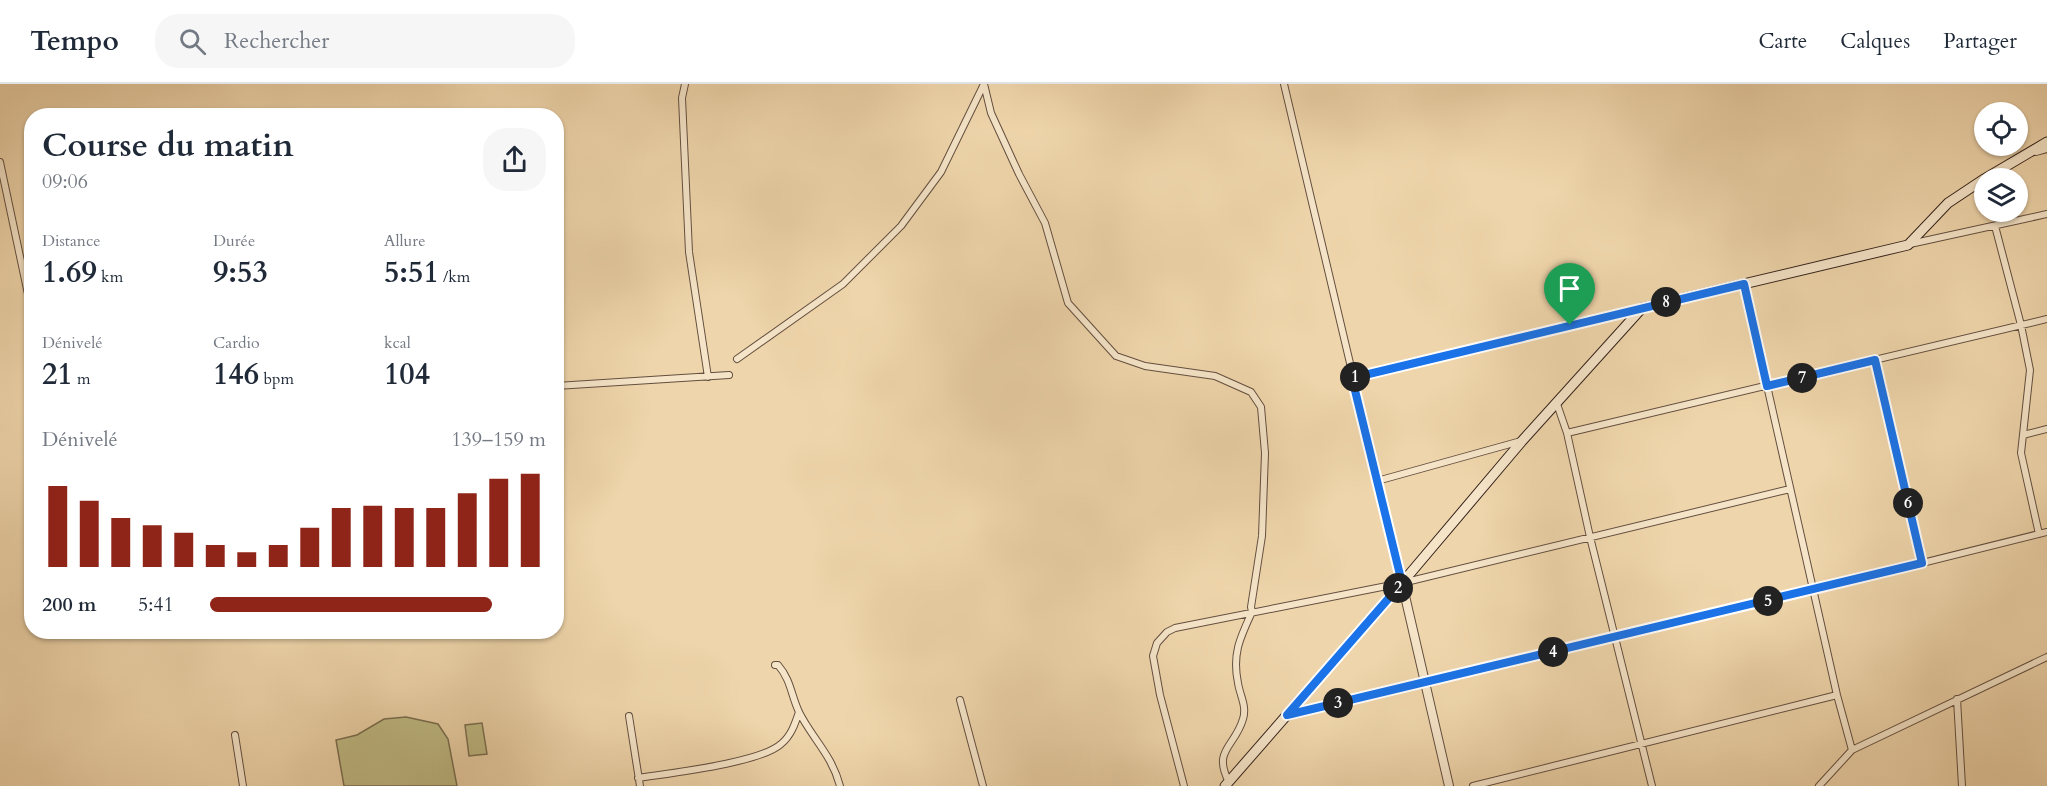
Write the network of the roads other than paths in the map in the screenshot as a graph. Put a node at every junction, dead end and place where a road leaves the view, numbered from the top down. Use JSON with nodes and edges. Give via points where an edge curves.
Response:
{"nodes":[{"id":1,"x":685,"y":84,"type":"edge"},
{"id":2,"x":984,"y":84,"type":"edge"},
{"id":3,"x":1284,"y":84,"type":"edge"},
{"id":4,"x":2047,"y":142,"type":"edge"},
{"id":5,"x":2047,"y":149,"type":"edge"},
{"id":6,"x":2029,"y":153,"type":"junction"},
{"id":7,"x":0,"y":162,"type":"edge"},
{"id":8,"x":2004,"y":168,"type":"edge"},
{"id":9,"x":1974,"y":186,"type":"edge"},
{"id":10,"x":2047,"y":214,"type":"edge"},
{"id":11,"x":1995,"y":226,"type":"junction"},
{"id":12,"x":1908,"y":245,"type":"junction"},
{"id":13,"x":24,"y":275,"type":"edge"},
{"id":14,"x":1744,"y":284,"type":"junction"},
{"id":15,"x":1642,"y":308,"type":"junction"},
{"id":16,"x":2047,"y":319,"type":"edge"},
{"id":17,"x":2021,"y":325,"type":"junction"},
{"id":18,"x":737,"y":359,"type":"dead end"},
{"id":19,"x":1875,"y":360,"type":"junction"},
{"id":20,"x":729,"y":375,"type":"dead end"},
{"id":21,"x":708,"y":376,"type":"junction"},
{"id":22,"x":1352,"y":378,"type":"junction"},
{"id":23,"x":564,"y":385,"type":"edge"},
{"id":24,"x":1767,"y":386,"type":"junction"},
{"id":25,"x":1557,"y":404,"type":"junction"},
{"id":26,"x":2047,"y":429,"type":"edge"},
{"id":27,"x":1567,"y":433,"type":"junction"},
{"id":28,"x":2023,"y":435,"type":"junction"},
{"id":29,"x":1522,"y":441,"type":"junction"},
{"id":30,"x":1377,"y":481,"type":"junction"},
{"id":31,"x":1790,"y":489,"type":"junction"},
{"id":32,"x":2047,"y":532,"type":"edge"},
{"id":33,"x":2039,"y":534,"type":"junction"},
{"id":34,"x":1590,"y":537,"type":"junction"},
{"id":35,"x":1922,"y":563,"type":"junction"},
{"id":36,"x":1402,"y":583,"type":"junction"},
{"id":37,"x":1814,"y":590,"type":"junction"},
{"id":38,"x":1252,"y":612,"type":"junction"},
{"id":39,"x":1615,"y":637,"type":"junction"},
{"id":40,"x":2047,"y":657,"type":"edge"},
{"id":41,"x":775,"y":665,"type":"dead end"},
{"id":42,"x":1425,"y":682,"type":"junction"},
{"id":43,"x":1838,"y":696,"type":"junction"},
{"id":44,"x":960,"y":699,"type":"dead end"},
{"id":45,"x":1957,"y":699,"type":"junction"},
{"id":46,"x":799,"y":712,"type":"junction"},
{"id":47,"x":1287,"y":715,"type":"junction"},
{"id":48,"x":629,"y":716,"type":"dead end"},
{"id":49,"x":235,"y":735,"type":"dead end"},
{"id":50,"x":1642,"y":745,"type":"junction"},
{"id":51,"x":1852,"y":750,"type":"junction"},
{"id":52,"x":639,"y":778,"type":"junction"},
{"id":53,"x":1227,"y":784,"type":"edge"},
{"id":54,"x":243,"y":786,"type":"edge"},
{"id":55,"x":640,"y":786,"type":"edge"},
{"id":56,"x":840,"y":786,"type":"edge"},
{"id":57,"x":983,"y":786,"type":"edge"},
{"id":58,"x":1184,"y":786,"type":"edge"},
{"id":59,"x":1449,"y":786,"type":"edge"},
{"id":60,"x":1473,"y":786,"type":"edge"},
{"id":61,"x":1652,"y":786,"type":"edge"},
{"id":62,"x":1819,"y":786,"type":"edge"},
{"id":63,"x":1962,"y":786,"type":"edge"}],
"edges":[{"from":1,"to":21,"type":"street","via":[[682,98],[689,252]]},
{"from":2,"to":18,"type":"street","via":[[941,172],[902,226],[843,284]]},
{"from":2,"to":38,"type":"street","via":[[991,113],[1045,223],[1068,303],[1116,356],[1145,366],[1215,376],[1251,392],[1261,407],[1265,453],[1262,536]]},
{"from":3,"to":22,"type":"street"},
{"from":4,"to":6,"type":"main road"},
{"from":5,"to":6,"type":"street"},
{"from":6,"to":8,"type":"main road"},
{"from":7,"to":13,"type":"street"},
{"from":9,"to":12,"type":"main road","via":[[1948,203]]},
{"from":10,"to":11,"type":"street"},
{"from":11,"to":12,"type":"street"},
{"from":11,"to":17,"type":"street"},
{"from":12,"to":14,"type":"main road"},
{"from":14,"to":15,"type":"main road"},
{"from":14,"to":24,"type":"street"},
{"from":15,"to":22,"type":"street"},
{"from":15,"to":25,"type":"main road"},
{"from":16,"to":17,"type":"street"},
{"from":17,"to":19,"type":"street"},
{"from":17,"to":28,"type":"street","via":[[2030,370]]},
{"from":19,"to":24,"type":"street"},
{"from":19,"to":35,"type":"street"},
{"from":20,"to":21,"type":"street"},
{"from":21,"to":23,"type":"street"},
{"from":22,"to":30,"type":"street"},
{"from":24,"to":27,"type":"street"},
{"from":24,"to":31,"type":"street"},
{"from":25,"to":27,"type":"street"},
{"from":25,"to":29,"type":"main road"},
{"from":26,"to":28,"type":"street"},
{"from":27,"to":34,"type":"street"},
{"from":28,"to":33,"type":"street","via":[[2021,453]]},
{"from":29,"to":30,"type":"street"},
{"from":29,"to":36,"type":"main road"},
{"from":30,"to":36,"type":"street"},
{"from":31,"to":34,"type":"street"},
{"from":31,"to":37,"type":"street"},
{"from":32,"to":33,"type":"street"},
{"from":33,"to":35,"type":"street"},
{"from":34,"to":36,"type":"street"},
{"from":34,"to":39,"type":"street"},
{"from":35,"to":37,"type":"street"},
{"from":36,"to":38,"type":"street"},
{"from":36,"to":42,"type":"street"},
{"from":36,"to":47,"type":"main road"},
{"from":37,"to":39,"type":"street"},
{"from":37,"to":43,"type":"street"},
{"from":38,"to":53,"type":"street","via":[[1236,648],[1238,684],[1245,705],[1242,723],[1221,760]]},
{"from":38,"to":58,"type":"street","via":[[1174,628],[1157,643],[1153,656],[1160,695]]},
{"from":39,"to":42,"type":"street"},
{"from":39,"to":50,"type":"street"},
{"from":40,"to":45,"type":"street"},
{"from":41,"to":46,"type":"street","via":[[787,675]]},
{"from":42,"to":47,"type":"street"},
{"from":42,"to":59,"type":"street"},
{"from":43,"to":50,"type":"street"},
{"from":43,"to":51,"type":"street"},
{"from":44,"to":57,"type":"street"},
{"from":45,"to":51,"type":"street"},
{"from":45,"to":63,"type":"street"},
{"from":46,"to":52,"type":"street","via":[[791,733],[780,745],[751,758]]},
{"from":46,"to":56,"type":"street","via":[[823,748]]},
{"from":47,"to":53,"type":"main road"},
{"from":48,"to":52,"type":"street"},
{"from":49,"to":54,"type":"street"},
{"from":50,"to":60,"type":"street"},
{"from":50,"to":61,"type":"street"},
{"from":51,"to":62,"type":"street"},
{"from":52,"to":55,"type":"street"}]}
